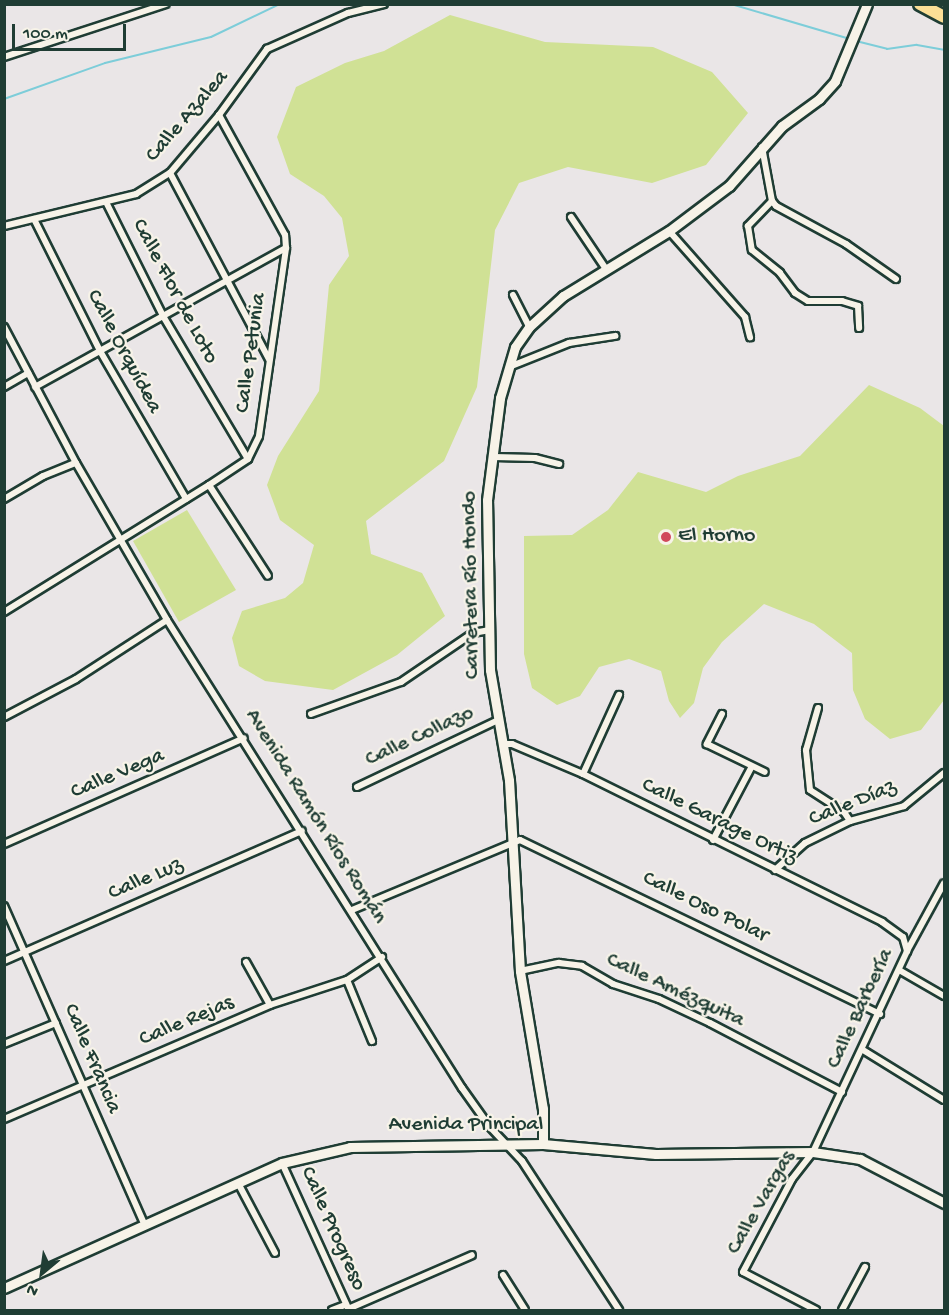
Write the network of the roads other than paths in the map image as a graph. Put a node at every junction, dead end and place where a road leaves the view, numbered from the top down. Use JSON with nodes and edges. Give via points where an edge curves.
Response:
{"nodes":[{"id":1,"x":166,"y":4,"type":"edge"},
{"id":2,"x":384,"y":4,"type":"edge"},
{"id":3,"x":867,"y":4,"type":"edge"},
{"id":4,"x":920,"y":4,"type":"edge"},
{"id":5,"x":145,"y":7,"type":"edge"},
{"id":6,"x":945,"y":16,"type":"edge"},
{"id":7,"x":4,"y":57,"type":"edge"},
{"id":8,"x":219,"y":116,"type":"junction"},
{"id":9,"x":762,"y":147,"type":"junction"},
{"id":10,"x":170,"y":173,"type":"junction"},
{"id":11,"x":772,"y":201,"type":"junction"},
{"id":12,"x":107,"y":204,"type":"junction"},
{"id":13,"x":571,"y":217,"type":"dead end"},
{"id":14,"x":34,"y":219,"type":"junction"},
{"id":15,"x":4,"y":226,"type":"edge"},
{"id":16,"x":669,"y":231,"type":"junction"},
{"id":17,"x":286,"y":248,"type":"junction"},
{"id":18,"x":606,"y":269,"type":"junction"},
{"id":19,"x":896,"y":279,"type":"dead end"},
{"id":20,"x":225,"y":280,"type":"junction"},
{"id":21,"x":513,"y":295,"type":"dead end"},
{"id":22,"x":163,"y":316,"type":"junction"},
{"id":23,"x":4,"y":327,"type":"edge"},
{"id":24,"x":529,"y":327,"type":"junction"},
{"id":25,"x":859,"y":328,"type":"dead end"},
{"id":26,"x":615,"y":336,"type":"dead end"},
{"id":27,"x":750,"y":337,"type":"dead end"},
{"id":28,"x":99,"y":351,"type":"junction"},
{"id":29,"x":269,"y":359,"type":"junction"},
{"id":30,"x":509,"y":367,"type":"junction"},
{"id":31,"x":28,"y":373,"type":"junction"},
{"id":32,"x":4,"y":387,"type":"edge"},
{"id":33,"x":35,"y":387,"type":"junction"},
{"id":34,"x":494,"y":457,"type":"junction"},
{"id":35,"x":248,"y":459,"type":"junction"},
{"id":36,"x":76,"y":463,"type":"junction"},
{"id":37,"x":560,"y":464,"type":"dead end"},
{"id":38,"x":209,"y":485,"type":"junction"},
{"id":39,"x":4,"y":499,"type":"edge"},
{"id":40,"x":186,"y":500,"type":"junction"},
{"id":41,"x":120,"y":539,"type":"junction"},
{"id":42,"x":268,"y":576,"type":"dead end"},
{"id":43,"x":4,"y":612,"type":"edge"},
{"id":44,"x":167,"y":620,"type":"junction"},
{"id":45,"x":490,"y":630,"type":"junction"},
{"id":46,"x":619,"y":695,"type":"dead end"},
{"id":47,"x":818,"y":708,"type":"dead end"},
{"id":48,"x":6,"y":714,"type":"edge"},
{"id":49,"x":311,"y":714,"type":"dead end"},
{"id":50,"x":722,"y":714,"type":"dead end"},
{"id":51,"x":498,"y":720,"type":"junction"},
{"id":52,"x":244,"y":738,"type":"junction"},
{"id":53,"x":503,"y":744,"type":"junction"},
{"id":54,"x":751,"y":768,"type":"junction"},
{"id":55,"x":765,"y":772,"type":"dead end"},
{"id":56,"x":945,"y":773,"type":"edge"},
{"id":57,"x":583,"y":774,"type":"junction"},
{"id":58,"x":357,"y":787,"type":"dead end"},
{"id":59,"x":850,"y":820,"type":"junction"},
{"id":60,"x":302,"y":831,"type":"junction"},
{"id":61,"x":713,"y":840,"type":"junction"},
{"id":62,"x":513,"y":841,"type":"junction"},
{"id":63,"x":4,"y":844,"type":"edge"},
{"id":64,"x":775,"y":870,"type":"junction"},
{"id":65,"x":945,"y":883,"type":"edge"},
{"id":66,"x":4,"y":906,"type":"edge"},
{"id":67,"x":352,"y":910,"type":"junction"},
{"id":68,"x":907,"y":951,"type":"junction"},
{"id":69,"x":25,"y":952,"type":"junction"},
{"id":70,"x":382,"y":957,"type":"junction"},
{"id":71,"x":4,"y":961,"type":"edge"},
{"id":72,"x":246,"y":962,"type":"dead end"},
{"id":73,"x":899,"y":970,"type":"junction"},
{"id":74,"x":520,"y":971,"type":"junction"},
{"id":75,"x":347,"y":980,"type":"junction"},
{"id":76,"x":945,"y":996,"type":"edge"},
{"id":77,"x":270,"y":1005,"type":"junction"},
{"id":78,"x":880,"y":1014,"type":"junction"},
{"id":79,"x":56,"y":1023,"type":"junction"},
{"id":80,"x":372,"y":1041,"type":"dead end"},
{"id":81,"x":4,"y":1044,"type":"edge"},
{"id":82,"x":863,"y":1050,"type":"junction"},
{"id":83,"x":83,"y":1085,"type":"junction"},
{"id":84,"x":842,"y":1092,"type":"junction"},
{"id":85,"x":945,"y":1100,"type":"edge"},
{"id":86,"x":4,"y":1119,"type":"edge"},
{"id":87,"x":509,"y":1144,"type":"junction"},
{"id":88,"x":543,"y":1144,"type":"junction"},
{"id":89,"x":813,"y":1152,"type":"junction"},
{"id":90,"x":282,"y":1163,"type":"junction"},
{"id":91,"x":238,"y":1183,"type":"junction"},
{"id":92,"x":945,"y":1203,"type":"edge"},
{"id":93,"x":145,"y":1227,"type":"junction"},
{"id":94,"x":275,"y":1253,"type":"dead end"},
{"id":95,"x":472,"y":1255,"type":"dead end"},
{"id":96,"x":866,"y":1267,"type":"dead end"},
{"id":97,"x":503,"y":1275,"type":"dead end"},
{"id":98,"x":4,"y":1288,"type":"edge"},
{"id":99,"x":348,"y":1308,"type":"edge"},
{"id":100,"x":806,"y":1308,"type":"edge"},
{"id":101,"x":332,"y":1311,"type":"edge"},
{"id":102,"x":525,"y":1311,"type":"edge"},
{"id":103,"x":619,"y":1311,"type":"edge"},
{"id":104,"x":816,"y":1311,"type":"edge"},
{"id":105,"x":842,"y":1311,"type":"edge"}],
"edges":[{"from":1,"to":5,"type":"street"},
{"from":2,"to":8,"type":"street","name":"Calle Azalea","via":[[348,13],[267,49]]},
{"from":3,"to":9,"type":"street","name":"Carretera Río Hondo","via":[[844,64],[819,99],[782,126]]},
{"from":4,"to":6,"type":"highway"},
{"from":5,"to":7,"type":"street"},
{"from":8,"to":10,"type":"street","name":"Calle Azalea"},
{"from":8,"to":17,"type":"street","name":"Calle Petunia","via":[[285,235]]},
{"from":9,"to":11,"type":"street"},
{"from":9,"to":16,"type":"street","name":"Carretera Río Hondo","via":[[729,186]]},
{"from":10,"to":12,"type":"street","name":"Calle Azalea","via":[[136,194]]},
{"from":10,"to":20,"type":"street"},
{"from":11,"to":19,"type":"street","via":[[846,244]]},
{"from":11,"to":25,"type":"street","via":[[748,226],[752,250],[808,301],[842,301],[858,306]]},
{"from":12,"to":14,"type":"street","name":"Calle Azalea"},
{"from":12,"to":22,"type":"street","name":"Calle Flor de Loto"},
{"from":13,"to":18,"type":"street"},
{"from":14,"to":15,"type":"street","name":"Calle Azalea"},
{"from":14,"to":28,"type":"street","name":"Calle Orquídea"},
{"from":16,"to":18,"type":"street","name":"Carretera Río Hondo"},
{"from":16,"to":27,"type":"street","via":[[745,316]]},
{"from":17,"to":20,"type":"street"},
{"from":17,"to":29,"type":"street","name":"Calle Petunia"},
{"from":18,"to":24,"type":"street","name":"Carretera Río Hondo","via":[[562,296]]},
{"from":20,"to":22,"type":"street"},
{"from":20,"to":29,"type":"street"},
{"from":21,"to":24,"type":"street"},
{"from":22,"to":28,"type":"street"},
{"from":22,"to":35,"type":"street","name":"Calle Flor de Loto"},
{"from":23,"to":31,"type":"street","name":"Avenida Ramón Ríos Román"},
{"from":24,"to":30,"type":"street","name":"Carretera Río Hondo","via":[[515,347]]},
{"from":26,"to":30,"type":"street","via":[[569,343]]},
{"from":28,"to":33,"type":"street"},
{"from":28,"to":40,"type":"street","name":"Calle Orquídea"},
{"from":29,"to":35,"type":"street","name":"Calle Petunia","via":[[259,436]]},
{"from":30,"to":34,"type":"street","name":"Carretera Río Hondo"},
{"from":31,"to":32,"type":"street"},
{"from":31,"to":33,"type":"street","name":"Avenida Ramón Ríos Román"},
{"from":33,"to":36,"type":"street","name":"Avenida Ramón Ríos Román"},
{"from":34,"to":37,"type":"street","via":[[535,458]]},
{"from":34,"to":45,"type":"street","name":"Carretera Río Hondo","via":[[487,500]]},
{"from":35,"to":38,"type":"street"},
{"from":36,"to":39,"type":"street","via":[[43,476]]},
{"from":36,"to":41,"type":"street","name":"Avenida Ramón Ríos Román"},
{"from":38,"to":40,"type":"street"},
{"from":38,"to":42,"type":"street"},
{"from":40,"to":41,"type":"street"},
{"from":41,"to":43,"type":"street"},
{"from":41,"to":44,"type":"street","name":"Avenida Ramón Ríos Román"},
{"from":44,"to":48,"type":"street","via":[[76,678]]},
{"from":44,"to":52,"type":"street","name":"Avenida Ramón Ríos Román"},
{"from":45,"to":49,"type":"street","via":[[473,633],[401,682]]},
{"from":45,"to":51,"type":"street","name":"Carretera Río Hondo","via":[[490,670]]},
{"from":46,"to":57,"type":"street"},
{"from":47,"to":59,"type":"street","via":[[806,750],[810,790]]},
{"from":50,"to":54,"type":"street","via":[[707,744]]},
{"from":51,"to":53,"type":"street","name":"Carretera Río Hondo"},
{"from":51,"to":58,"type":"street","name":"Calle Collazo"},
{"from":52,"to":60,"type":"street","name":"Avenida Ramón Ríos Román"},
{"from":52,"to":63,"type":"street","name":"Calle Vega"},
{"from":53,"to":57,"type":"street","name":"Calle Garage Ortiz","via":[[512,744]]},
{"from":53,"to":62,"type":"street","name":"Carretera Río Hondo"},
{"from":54,"to":55,"type":"street"},
{"from":54,"to":61,"type":"street"},
{"from":56,"to":59,"type":"street","name":"Calle Díaz","via":[[904,806]]},
{"from":57,"to":61,"type":"street","name":"Calle Garage Ortiz"},
{"from":59,"to":64,"type":"street","name":"Calle Díaz","via":[[804,843]]},
{"from":60,"to":67,"type":"street","name":"Avenida Ramón Ríos Román"},
{"from":60,"to":69,"type":"street","name":"Calle Luz"},
{"from":61,"to":64,"type":"street","name":"Calle Garage Ortiz"},
{"from":62,"to":67,"type":"street"},
{"from":62,"to":74,"type":"street","name":"Carretera Río Hondo"},
{"from":62,"to":78,"type":"street","name":"Calle Oso Polar","via":[[520,840],[558,855]]},
{"from":64,"to":68,"type":"street","name":"Calle Garage Ortiz","via":[[882,922],[903,937]]},
{"from":65,"to":68,"type":"street","name":"Calle Barbería"},
{"from":66,"to":69,"type":"street","name":"Calle Francia"},
{"from":67,"to":70,"type":"street","name":"Avenida Ramón Ríos Román"},
{"from":68,"to":73,"type":"street","name":"Calle Barbería"},
{"from":69,"to":71,"type":"street","name":"Calle Luz"},
{"from":69,"to":79,"type":"street","name":"Calle Francia"},
{"from":70,"to":75,"type":"street","name":"Calle Rejas"},
{"from":70,"to":87,"type":"street","name":"Avenida Ramón Ríos Román","via":[[477,1110]]},
{"from":72,"to":77,"type":"street"},
{"from":73,"to":76,"type":"street"},
{"from":73,"to":78,"type":"street","name":"Calle Barbería"},
{"from":74,"to":84,"type":"street","name":"Calle Amézquita","via":[[559,963],[582,966],[613,984],[659,999],[710,1023]]},
{"from":74,"to":88,"type":"street","name":"Carretera Río Hondo","via":[[543,1109]]},
{"from":75,"to":77,"type":"street","name":"Calle Rejas"},
{"from":75,"to":80,"type":"street"},
{"from":77,"to":83,"type":"street","name":"Calle Rejas"},
{"from":78,"to":82,"type":"street","name":"Calle Barbería"},
{"from":79,"to":81,"type":"street"},
{"from":79,"to":83,"type":"street","name":"Calle Francia"},
{"from":82,"to":84,"type":"street","name":"Calle Barbería"},
{"from":82,"to":85,"type":"street"},
{"from":83,"to":86,"type":"street","name":"Calle Rejas"},
{"from":83,"to":93,"type":"street","name":"Calle Francia"},
{"from":84,"to":89,"type":"street","name":"Calle Barbería"},
{"from":87,"to":88,"type":"street","name":"Avenida Principal"},
{"from":87,"to":90,"type":"street","name":"Avenida Principal","via":[[350,1147]]},
{"from":87,"to":103,"type":"street","name":"Avenida Ramón Ríos Román"},
{"from":88,"to":89,"type":"street","name":"Avenida Principal","via":[[656,1154]]},
{"from":89,"to":92,"type":"street","name":"Avenida Principal","via":[[860,1160]]},
{"from":89,"to":100,"type":"street","name":"Calle Vargas","via":[[792,1179],[743,1272]]},
{"from":90,"to":91,"type":"street","name":"Avenida Principal"},
{"from":90,"to":99,"type":"street","name":"Calle Progreso"},
{"from":91,"to":93,"type":"street","name":"Avenida Principal"},
{"from":91,"to":94,"type":"street"},
{"from":93,"to":98,"type":"street","name":"Avenida Principal"},
{"from":95,"to":99,"type":"street"},
{"from":96,"to":105,"type":"street"},
{"from":97,"to":102,"type":"street"},
{"from":99,"to":101,"type":"street"},
{"from":100,"to":104,"type":"street"}]}
